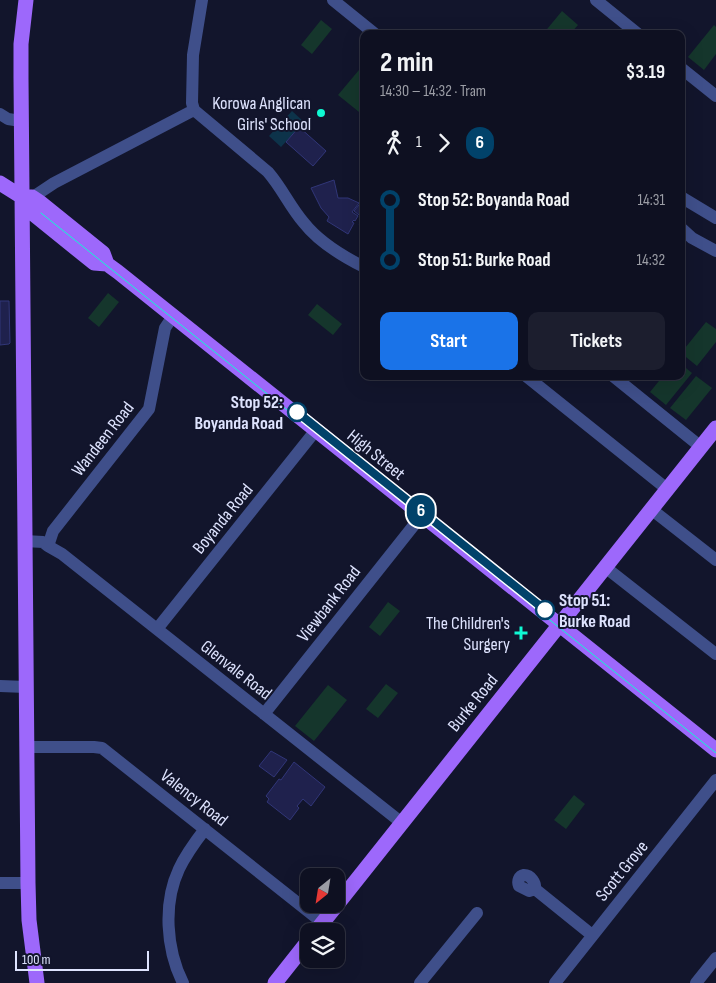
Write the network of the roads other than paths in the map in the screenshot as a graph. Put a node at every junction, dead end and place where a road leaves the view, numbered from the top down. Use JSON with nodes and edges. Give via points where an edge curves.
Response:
{"nodes":[{"id":1,"x":26,"y":0,"type":"edge"},
{"id":2,"x":202,"y":0,"type":"edge"},
{"id":3,"x":333,"y":0,"type":"edge"},
{"id":4,"x":596,"y":0,"type":"edge"},
{"id":5,"x":610,"y":4,"type":"edge"},
{"id":6,"x":370,"y":30,"type":"edge"},
{"id":7,"x":634,"y":30,"type":"edge"},
{"id":8,"x":685,"y":71,"type":"edge"},
{"id":9,"x":716,"y":96,"type":"edge"},
{"id":10,"x":194,"y":110,"type":"junction"},
{"id":11,"x":0,"y":114,"type":"edge"},
{"id":12,"x":21,"y":121,"type":"junction"},
{"id":13,"x":0,"y":183,"type":"edge"},
{"id":14,"x":28,"y":197,"type":"junction"},
{"id":15,"x":685,"y":199,"type":"edge"},
{"id":16,"x":716,"y":218,"type":"edge"},
{"id":17,"x":685,"y":232,"type":"edge"},
{"id":18,"x":716,"y":251,"type":"edge"},
{"id":19,"x":360,"y":266,"type":"edge"},
{"id":20,"x":173,"y":316,"type":"junction"},
{"id":21,"x":531,"y":380,"type":"edge"},
{"id":22,"x":617,"y":380,"type":"edge"},
{"id":23,"x":716,"y":428,"type":"edge"},
{"id":24,"x":316,"y":430,"type":"junction"},
{"id":25,"x":701,"y":447,"type":"junction"},
{"id":26,"x":668,"y":489,"type":"junction"},
{"id":27,"x":652,"y":509,"type":"junction"},
{"id":28,"x":422,"y":515,"type":"junction"},
{"id":29,"x":25,"y":546,"type":"junction"},
{"id":30,"x":48,"y":546,"type":"junction"},
{"id":31,"x":716,"y":560,"type":"edge"},
{"id":32,"x":606,"y":566,"type":"junction"},
{"id":33,"x":559,"y":625,"type":"junction"},
{"id":34,"x":157,"y":630,"type":"junction"},
{"id":35,"x":716,"y":654,"type":"edge"},
{"id":36,"x":0,"y":686,"type":"edge"},
{"id":37,"x":26,"y":687,"type":"junction"},
{"id":38,"x":264,"y":714,"type":"junction"},
{"id":39,"x":26,"y":747,"type":"junction"},
{"id":40,"x":716,"y":750,"type":"edge"},
{"id":41,"x":716,"y":780,"type":"edge"},
{"id":42,"x":402,"y":823,"type":"junction"},
{"id":43,"x":204,"y":829,"type":"junction"},
{"id":44,"x":0,"y":883,"type":"edge"},
{"id":45,"x":28,"y":883,"type":"junction"},
{"id":46,"x":535,"y":889,"type":"dead end"},
{"id":47,"x":477,"y":913,"type":"dead end"},
{"id":48,"x":314,"y":923,"type":"edge"},
{"id":49,"x":322,"y":923,"type":"edge"},
{"id":50,"x":592,"y":936,"type":"junction"},
{"id":51,"x":300,"y":951,"type":"edge"},
{"id":52,"x":716,"y":958,"type":"edge"},
{"id":53,"x":37,"y":983,"type":"edge"},
{"id":54,"x":183,"y":983,"type":"edge"},
{"id":55,"x":275,"y":983,"type":"edge"},
{"id":56,"x":420,"y":983,"type":"edge"},
{"id":57,"x":554,"y":983,"type":"edge"},
{"id":58,"x":696,"y":983,"type":"edge"}],
"edges":[{"from":1,"to":12,"type":"main road","via":[[21,44]]},
{"from":2,"to":10,"type":"street","via":[[193,55]]},
{"from":3,"to":6,"type":"street"},
{"from":4,"to":5,"type":"street"},
{"from":5,"to":7,"type":"street"},
{"from":8,"to":9,"type":"street"},
{"from":10,"to":14,"type":"street"},
{"from":10,"to":19,"type":"street","via":[[268,172],[314,234]]},
{"from":11,"to":12,"type":"street"},
{"from":12,"to":14,"type":"main road"},
{"from":13,"to":14,"type":"main road","name":"High Street"},
{"from":14,"to":20,"type":"main road","name":"High Street","via":[[26,207],[32,214],[94,263],[107,264]]},
{"from":14,"to":29,"type":"main road"},
{"from":15,"to":16,"type":"street"},
{"from":17,"to":18,"type":"street"},
{"from":20,"to":24,"type":"main road","name":"High Street"},
{"from":20,"to":30,"type":"street","name":"Wandeen Road","via":[[165,328],[149,409],[54,531]]},
{"from":21,"to":26,"type":"street"},
{"from":22,"to":25,"type":"street"},
{"from":23,"to":25,"type":"main road","name":"Burke Road"},
{"from":24,"to":28,"type":"main road","name":"High Street"},
{"from":24,"to":34,"type":"street","name":"Boyanda Road"},
{"from":25,"to":26,"type":"main road","name":"Burke Road"},
{"from":26,"to":27,"type":"main road","name":"Burke Road"},
{"from":27,"to":31,"type":"street"},
{"from":27,"to":32,"type":"main road","name":"Burke Road"},
{"from":28,"to":33,"type":"main road","name":"High Street"},
{"from":28,"to":38,"type":"street","name":"Viewbank Road"},
{"from":29,"to":30,"type":"street","via":[[43,549]]},
{"from":29,"to":37,"type":"main road"},
{"from":30,"to":34,"type":"street","name":"Glenvale Road"},
{"from":32,"to":33,"type":"main road","name":"Burke Road"},
{"from":32,"to":35,"type":"street"},
{"from":33,"to":40,"type":"main road","name":"High Street"},
{"from":33,"to":42,"type":"main road","name":"Burke Road"},
{"from":34,"to":38,"type":"street","name":"Glenvale Road"},
{"from":36,"to":37,"type":"street"},
{"from":37,"to":39,"type":"main road"},
{"from":38,"to":42,"type":"street","name":"Glenvale Road"},
{"from":39,"to":43,"type":"street","name":"Valency Road","via":[[102,748]]},
{"from":39,"to":45,"type":"main road"},
{"from":41,"to":50,"type":"street","name":"Scott Grove"},
{"from":42,"to":49,"type":"main road","name":"Burke Road"},
{"from":43,"to":48,"type":"street","name":"Valency Road"},
{"from":43,"to":54,"type":"street","via":[[179,869],[170,904],[170,940]]},
{"from":44,"to":45,"type":"street"},
{"from":45,"to":53,"type":"main road"},
{"from":46,"to":50,"type":"street"},
{"from":47,"to":56,"type":"street"},
{"from":50,"to":57,"type":"street","name":"Scott Grove"},
{"from":51,"to":55,"type":"main road"},
{"from":52,"to":58,"type":"street"}]}
